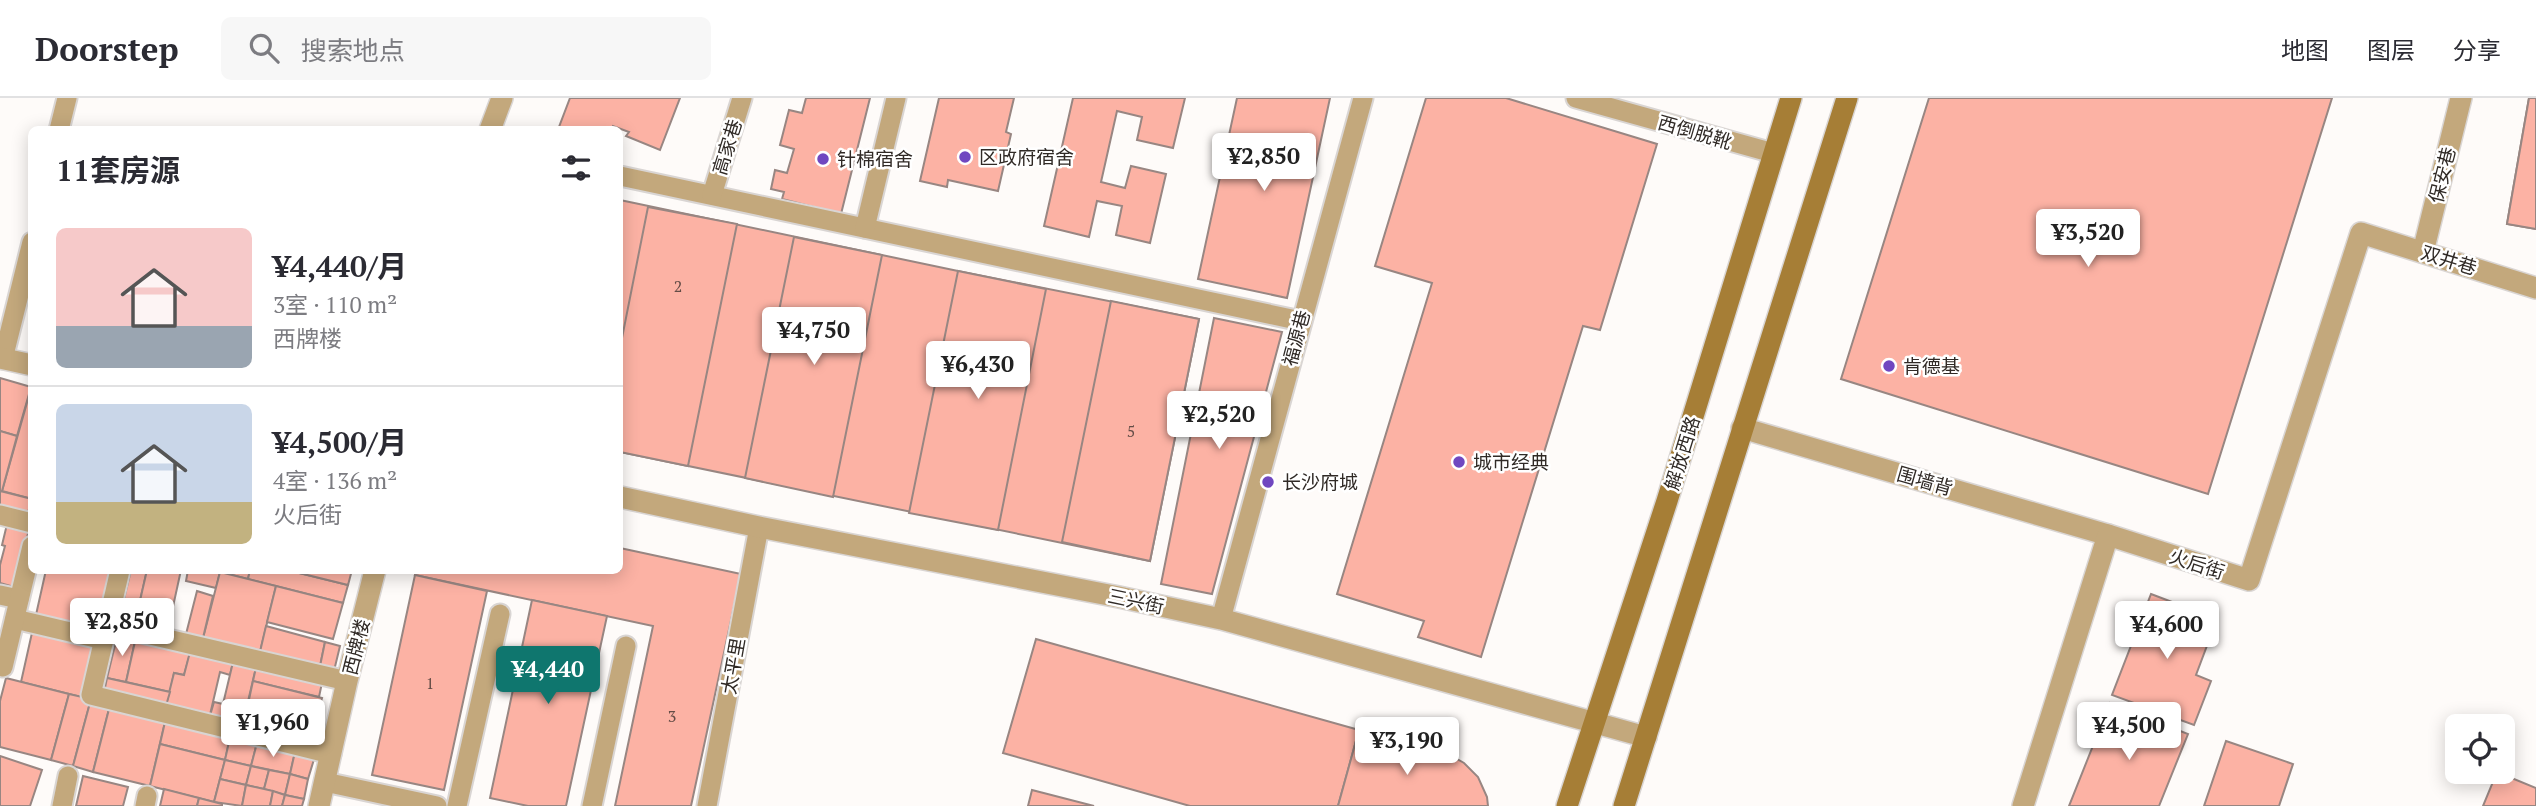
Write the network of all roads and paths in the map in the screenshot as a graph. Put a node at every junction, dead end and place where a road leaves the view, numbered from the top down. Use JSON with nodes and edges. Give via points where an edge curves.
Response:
{"nodes":[{"id":1,"x":67,"y":98,"type":"edge"},
{"id":2,"x":502,"y":98,"type":"edge"},
{"id":3,"x":742,"y":98,"type":"edge"},
{"id":4,"x":896,"y":98,"type":"edge"},
{"id":5,"x":1363,"y":98,"type":"edge"},
{"id":6,"x":1576,"y":98,"type":"edge"},
{"id":7,"x":1791,"y":98,"type":"edge"},
{"id":8,"x":1847,"y":98,"type":"edge"},
{"id":9,"x":2461,"y":98,"type":"edge"},
{"id":10,"x":60,"y":126,"type":"edge"},
{"id":11,"x":492,"y":126,"type":"edge"},
{"id":12,"x":1773,"y":153,"type":"junction"},
{"id":13,"x":623,"y":177,"type":"edge"},
{"id":14,"x":712,"y":195,"type":"junction"},
{"id":15,"x":865,"y":228,"type":"junction"},
{"id":16,"x":2361,"y":233,"type":"joint"},
{"id":17,"x":2423,"y":252,"type":"junction"},
{"id":18,"x":28,"y":257,"type":"edge"},
{"id":19,"x":2536,"y":288,"type":"edge"},
{"id":20,"x":1301,"y":321,"type":"junction"},
{"id":21,"x":1,"y":358,"type":"edge"},
{"id":22,"x":28,"y":364,"type":"edge"},
{"id":23,"x":1742,"y":428,"type":"junction"},
{"id":24,"x":623,"y":498,"type":"edge"},
{"id":25,"x":0,"y":515,"type":"edge"},
{"id":26,"x":28,"y":522,"type":"edge"},
{"id":27,"x":759,"y":527,"type":"junction"},
{"id":28,"x":2108,"y":535,"type":"junction"},
{"id":29,"x":28,"y":555,"type":"edge"},
{"id":30,"x":119,"y":574,"type":"edge"},
{"id":31,"x":374,"y":574,"type":"edge"},
{"id":32,"x":10,"y":597,"type":"edge"},
{"id":33,"x":500,"y":614,"type":"dead end"},
{"id":34,"x":15,"y":619,"type":"junction"},
{"id":35,"x":1221,"y":619,"type":"junction"},
{"id":36,"x":106,"y":633,"type":"junction"},
{"id":37,"x":626,"y":646,"type":"dead end"},
{"id":38,"x":4,"y":667,"type":"dead end"},
{"id":39,"x":347,"y":681,"type":"junction"},
{"id":40,"x":1594,"y":723,"type":"junction"},
{"id":41,"x":1646,"y":737,"type":"junction"},
{"id":42,"x":331,"y":754,"type":"junction"},
{"id":43,"x":68,"y":776,"type":"dead end"},
{"id":44,"x":325,"y":782,"type":"junction"},
{"id":45,"x":62,"y":806,"type":"edge"},
{"id":46,"x":319,"y":806,"type":"edge"},
{"id":47,"x":437,"y":806,"type":"edge"},
{"id":48,"x":457,"y":806,"type":"edge"},
{"id":49,"x":592,"y":806,"type":"edge"},
{"id":50,"x":707,"y":806,"type":"edge"},
{"id":51,"x":1568,"y":806,"type":"edge"},
{"id":52,"x":1624,"y":806,"type":"edge"},
{"id":53,"x":2023,"y":806,"type":"edge"}],
"edges":[{"from":1,"to":10,"type":"lane"},
{"from":2,"to":11,"type":"street"},
{"from":3,"to":14,"type":"lane","name":"高家巷"},
{"from":4,"to":15,"type":"lane"},
{"from":5,"to":20,"type":"lane","name":"福源巷"},
{"from":6,"to":12,"type":"lane","name":"西倒脱靴"},
{"from":7,"to":12,"type":"main road","name":"解放西路"},
{"from":8,"to":23,"type":"main road"},
{"from":9,"to":17,"type":"street","name":"保安巷"},
{"from":12,"to":40,"type":"main road","name":"解放西路"},
{"from":13,"to":14,"type":"lane"},
{"from":14,"to":15,"type":"lane"},
{"from":15,"to":20,"type":"lane"},
{"from":16,"to":17,"type":"street","name":"双井巷"},
{"from":16,"to":28,"type":"street","name":"火后街","via":[[2249,580]]},
{"from":17,"to":19,"type":"street","name":"双井巷"},
{"from":18,"to":21,"type":"lane"},
{"from":20,"to":35,"type":"lane","name":"福源巷"},
{"from":21,"to":22,"type":"street"},
{"from":23,"to":28,"type":"street","name":"围墙背"},
{"from":23,"to":41,"type":"main road"},
{"from":24,"to":27,"type":"street","name":"三兴街"},
{"from":25,"to":26,"type":"lane"},
{"from":27,"to":35,"type":"street","name":"三兴街"},
{"from":27,"to":50,"type":"lane","name":"太平里"},
{"from":28,"to":53,"type":"street"},
{"from":29,"to":32,"type":"lane"},
{"from":30,"to":36,"type":"lane"},
{"from":31,"to":39,"type":"street","name":"西牌楼"},
{"from":32,"to":34,"type":"lane"},
{"from":33,"to":48,"type":"lane"},
{"from":34,"to":36,"type":"lane"},
{"from":34,"to":38,"type":"lane"},
{"from":35,"to":40,"type":"street","name":"三兴街"},
{"from":36,"to":39,"type":"lane"},
{"from":36,"to":42,"type":"lane","via":[[90,695]]},
{"from":37,"to":49,"type":"lane"},
{"from":39,"to":42,"type":"street","name":"西牌楼"},
{"from":40,"to":41,"type":"street","name":"三兴街"},
{"from":40,"to":51,"type":"main road","name":"解放西路"},
{"from":41,"to":52,"type":"main road"},
{"from":42,"to":44,"type":"street","name":"西牌楼"},
{"from":43,"to":45,"type":"lane"},
{"from":44,"to":46,"type":"street","name":"西牌楼"},
{"from":44,"to":47,"type":"lane"}]}
